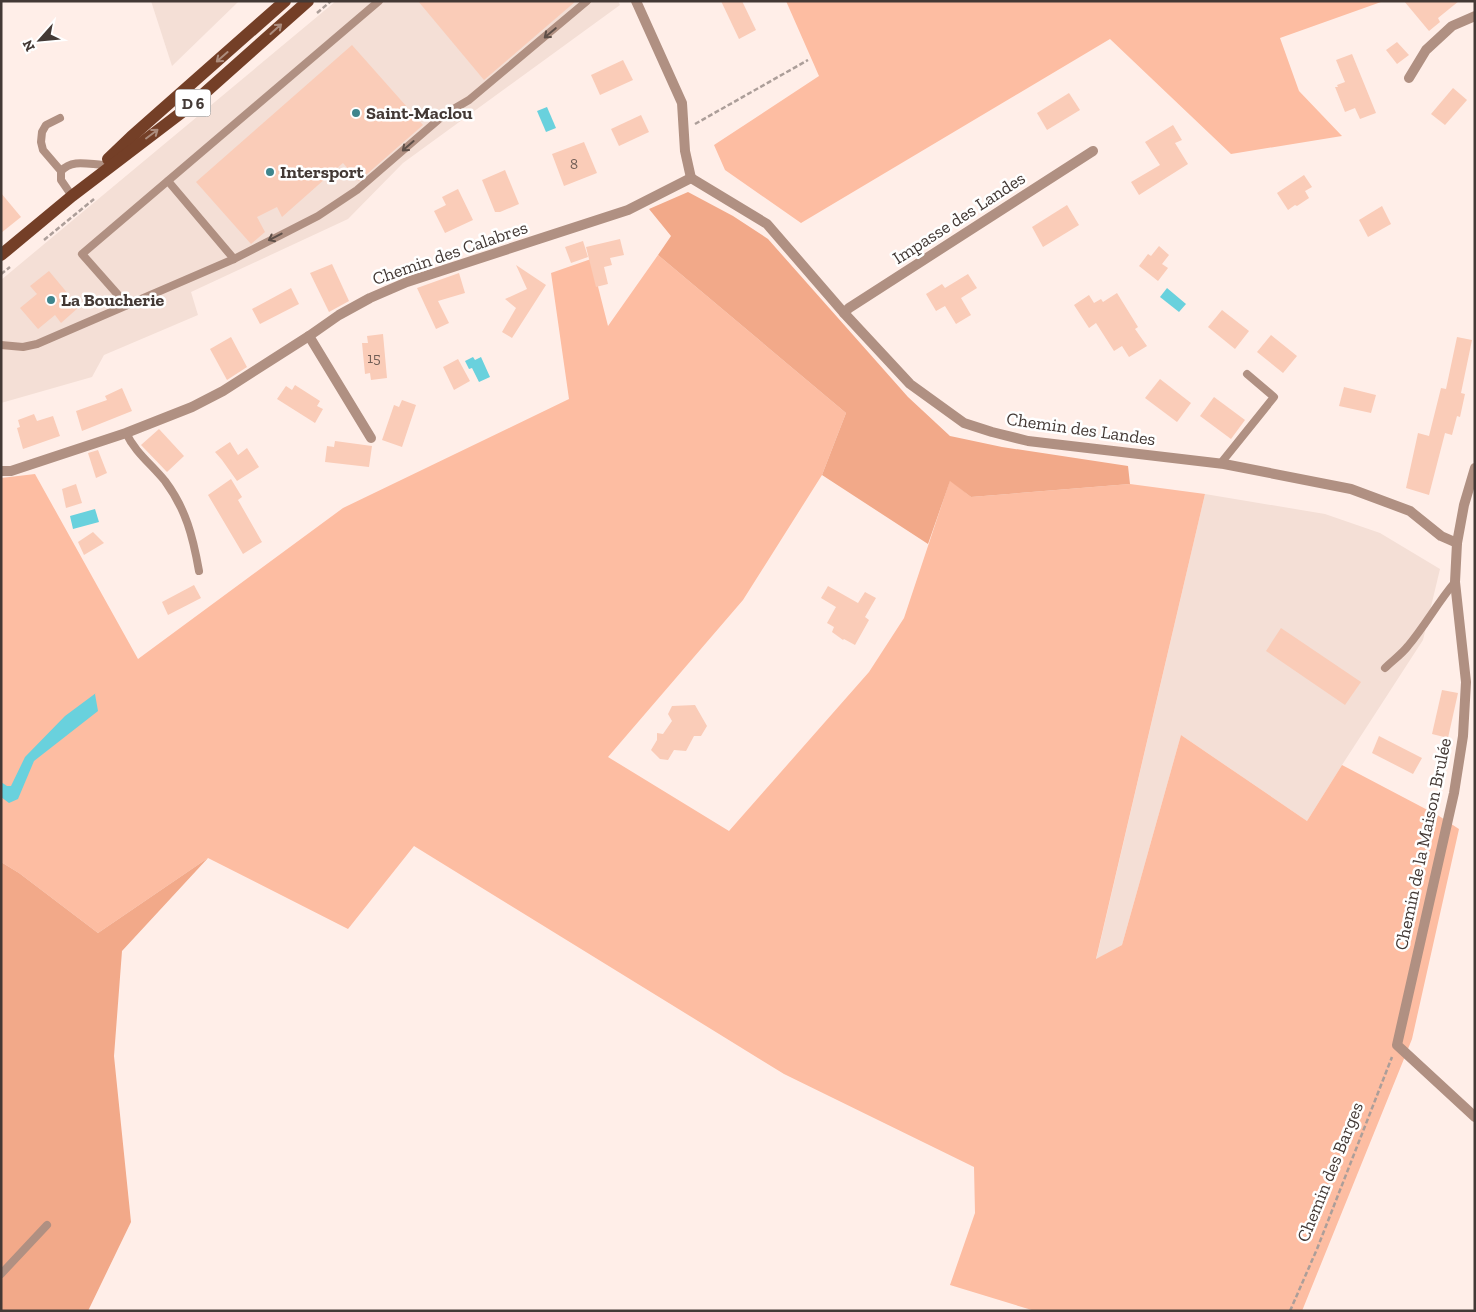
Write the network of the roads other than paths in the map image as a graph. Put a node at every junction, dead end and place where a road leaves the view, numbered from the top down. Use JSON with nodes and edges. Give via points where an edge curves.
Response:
{"nodes":[{"id":1,"x":285,"y":1,"type":"edge"},
{"id":2,"x":308,"y":1,"type":"edge"},
{"id":3,"x":379,"y":1,"type":"edge"},
{"id":4,"x":587,"y":1,"type":"edge"},
{"id":5,"x":636,"y":1,"type":"edge"},
{"id":6,"x":1475,"y":16,"type":"edge"},
{"id":7,"x":1409,"y":78,"type":"dead end"},
{"id":8,"x":60,"y":118,"type":"dead end"},
{"id":9,"x":1094,"y":151,"type":"dead end"},
{"id":10,"x":103,"y":165,"type":"junction"},
{"id":11,"x":60,"y":171,"type":"junction"},
{"id":12,"x":691,"y":178,"type":"junction"},
{"id":13,"x":168,"y":181,"type":"junction"},
{"id":14,"x":72,"y":196,"type":"junction"},
{"id":15,"x":1,"y":254,"type":"edge"},
{"id":16,"x":234,"y":259,"type":"junction"},
{"id":17,"x":127,"y":305,"type":"junction"},
{"id":18,"x":844,"y":313,"type":"junction"},
{"id":19,"x":309,"y":336,"type":"junction"},
{"id":20,"x":1,"y":345,"type":"edge"},
{"id":21,"x":1247,"y":374,"type":"dead end"},
{"id":22,"x":126,"y":432,"type":"junction"},
{"id":23,"x":371,"y":438,"type":"dead end"},
{"id":24,"x":1221,"y":464,"type":"junction"},
{"id":25,"x":1475,"y":468,"type":"edge"},
{"id":26,"x":6,"y":471,"type":"edge"},
{"id":27,"x":1457,"y":543,"type":"junction"},
{"id":28,"x":199,"y":571,"type":"dead end"},
{"id":29,"x":1455,"y":582,"type":"junction"},
{"id":30,"x":1385,"y":668,"type":"dead end"},
{"id":31,"x":1475,"y":1116,"type":"edge"},
{"id":32,"x":48,"y":1226,"type":"dead end"},
{"id":33,"x":1,"y":1274,"type":"edge"}],
"edges":[{"from":1,"to":10,"type":"main road","number":"D 6","one_way":true},
{"from":14,"to":2,"type":"main road","number":"D 6","one_way":true,"via":[[190,106]]},
{"from":3,"to":13,"type":"lane"},
{"from":4,"to":16,"type":"lane","one_way":true,"via":[[469,100],[445,114],[357,190],[318,216]]},
{"from":5,"to":12,"type":"street","via":[[682,103],[684,151]]},
{"from":6,"to":7,"type":"street","via":[[1452,26],[1426,50]]},
{"from":8,"to":11,"type":"lane","via":[[46,125],[41,142],[43,150]]},
{"from":9,"to":18,"type":"street","name":"Impasse des Landes"},
{"from":10,"to":11,"type":"lane","via":[[73,162]]},
{"from":10,"to":14,"type":"main road","number":"D 6"},
{"from":11,"to":14,"type":"lane","via":[[61,180]]},
{"from":12,"to":18,"type":"street","name":"Chemin des Landes","via":[[767,224]]},
{"from":12,"to":19,"type":"street","name":"Chemin des Calabres","via":[[628,210],[407,282],[370,298]]},
{"from":13,"to":16,"type":"lane"},
{"from":13,"to":17,"type":"lane","via":[[82,254]]},
{"from":14,"to":15,"type":"main road","number":"D 6"},
{"from":16,"to":17,"type":"lane"},
{"from":17,"to":20,"type":"lane","via":[[37,344],[23,347]]},
{"from":18,"to":24,"type":"street","name":"Chemin des Landes","via":[[910,384],[964,423],[1028,441]]},
{"from":19,"to":22,"type":"street","name":"Chemin des Calabres","via":[[192,407]]},
{"from":19,"to":23,"type":"street"},
{"from":21,"to":24,"type":"lane","via":[[1274,397]]},
{"from":22,"to":26,"type":"street","name":"Chemin des Calabres"},
{"from":22,"to":28,"type":"lane","via":[[131,444],[176,496],[194,541]]},
{"from":24,"to":27,"type":"street","name":"Chemin des Landes","via":[[1351,489],[1410,511],[1441,536]]},
{"from":25,"to":27,"type":"street"},
{"from":27,"to":29,"type":"street","name":"Chemin de la Maison Brulée"},
{"from":29,"to":30,"type":"lane","via":[[1406,649]]},
{"from":29,"to":31,"type":"street","name":"Chemin de la Maison Brulée","via":[[1466,682],[1463,736],[1454,793],[1397,1044]]},
{"from":32,"to":33,"type":"lane"}]}
